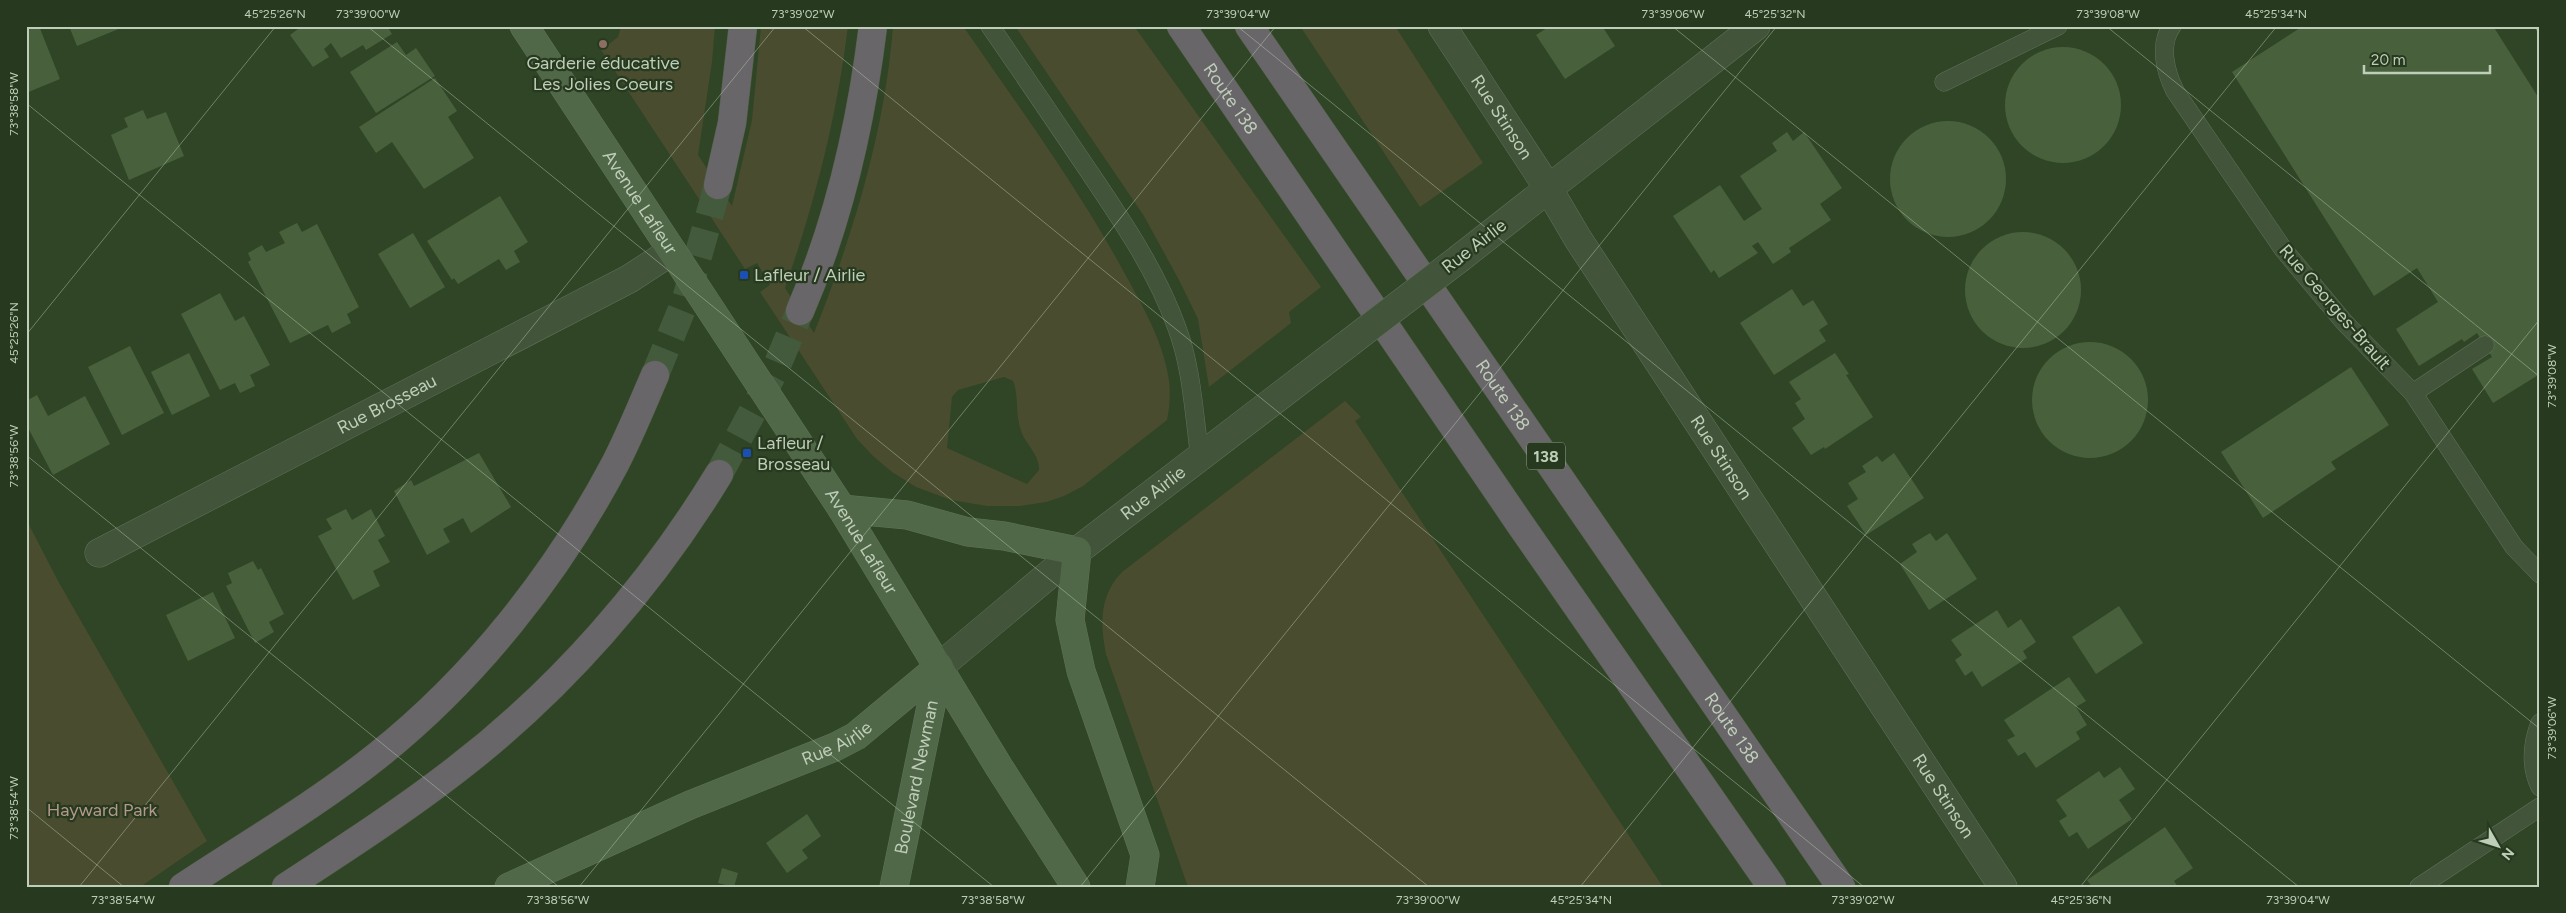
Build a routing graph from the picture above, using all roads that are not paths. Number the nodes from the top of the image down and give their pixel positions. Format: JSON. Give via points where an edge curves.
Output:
{"nodes":[{"id":1,"x":524,"y":26,"type":"edge"},
{"id":2,"x":743,"y":26,"type":"edge"},
{"id":3,"x":873,"y":26,"type":"edge"},
{"id":4,"x":990,"y":26,"type":"edge"},
{"id":5,"x":1181,"y":26,"type":"edge"},
{"id":6,"x":1249,"y":26,"type":"edge"},
{"id":7,"x":1442,"y":26,"type":"edge"},
{"id":8,"x":1756,"y":26,"type":"edge"},
{"id":9,"x":2058,"y":26,"type":"edge"},
{"id":10,"x":2172,"y":26,"type":"edge"},
{"id":11,"x":1944,"y":82,"type":"dead end"},
{"id":12,"x":718,"y":185,"type":"tunnel mouth"},
{"id":13,"x":1548,"y":188,"type":"junction"},
{"id":14,"x":672,"y":251,"type":"junction"},
{"id":15,"x":800,"y":311,"type":"tunnel mouth"},
{"id":16,"x":2485,"y":345,"type":"dead end"},
{"id":17,"x":656,"y":375,"type":"tunnel mouth"},
{"id":18,"x":2413,"y":393,"type":"junction"},
{"id":19,"x":1200,"y":458,"type":"junction"},
{"id":20,"x":719,"y":474,"type":"tunnel mouth"},
{"id":21,"x":842,"y":508,"type":"junction"},
{"id":22,"x":1077,"y":551,"type":"junction"},
{"id":23,"x":99,"y":553,"type":"dead end"},
{"id":24,"x":2540,"y":574,"type":"edge"},
{"id":25,"x":938,"y":667,"type":"junction"},
{"id":26,"x":2540,"y":723,"type":"edge"},
{"id":27,"x":2540,"y":787,"type":"edge"},
{"id":28,"x":2540,"y":807,"type":"edge"},
{"id":29,"x":183,"y":887,"type":"edge"},
{"id":30,"x":286,"y":887,"type":"edge"},
{"id":31,"x":509,"y":887,"type":"edge"},
{"id":32,"x":894,"y":887,"type":"edge"},
{"id":33,"x":1076,"y":887,"type":"edge"},
{"id":34,"x":1140,"y":887,"type":"edge"},
{"id":35,"x":1772,"y":887,"type":"edge"},
{"id":36,"x":1841,"y":887,"type":"edge"},
{"id":37,"x":2003,"y":887,"type":"edge"},
{"id":38,"x":2419,"y":887,"type":"edge"}],
"edges":[{"from":1,"to":14,"type":"main road","name":"Avenue Lafleur"},
{"from":2,"to":12,"type":"highway","via":[[732,123]]},
{"from":3,"to":15,"type":"highway","via":[[863,102],[848,167],[818,270]]},
{"from":4,"to":19,"type":"lane","via":[[1139,248],[1162,292],[1178,329]]},
{"from":5,"to":35,"type":"highway","name":"Route 138"},
{"from":6,"to":36,"type":"highway","name":"Route 138","number":"138"},
{"from":7,"to":13,"type":"street","name":"Rue Stinson"},
{"from":8,"to":13,"type":"street","name":"Rue Airlie"},
{"from":9,"to":11,"type":"lane"},
{"from":10,"to":18,"type":"lane","name":"Rue Georges-Brault","via":[[2166,41],[2166,62],[2176,91],[2283,249],[2344,322]]},
{"from":13,"to":19,"type":"street","name":"Rue Airlie","bridge":true},
{"from":13,"to":37,"type":"street","name":"Rue Stinson","via":[[1578,239]]},
{"from":14,"to":21,"type":"main road","name":"Avenue Lafleur"},
{"from":14,"to":23,"type":"street","name":"Rue Brosseau","via":[[629,279]]},
{"from":16,"to":18,"type":"lane"},
{"from":17,"to":29,"type":"highway","via":[[615,464],[558,558],[525,604],[454,685],[393,742],[338,786]]},
{"from":18,"to":24,"type":"lane","name":"Rue Georges-Brault","via":[[2514,547]]},
{"from":19,"to":22,"type":"street","name":"Rue Airlie"},
{"from":20,"to":30,"type":"highway","via":[[677,540],[637,592],[554,683],[459,768]]},
{"from":21,"to":22,"type":"main road","via":[[907,515],[968,532]]},
{"from":21,"to":25,"type":"main road","name":"Avenue Lafleur"},
{"from":22,"to":25,"type":"street","name":"Rue Airlie"},
{"from":22,"to":34,"type":"main road","via":[[1070,620],[1081,671],[1145,855]]},
{"from":25,"to":31,"type":"main road","name":"Rue Airlie","via":[[856,736],[835,747],[690,805]]},
{"from":25,"to":32,"type":"main road","name":"Boulevard Newman"},
{"from":25,"to":33,"type":"main road","name":"Avenue Lafleur"},
{"from":26,"to":27,"type":"lane","via":[[2533,751],[2534,770]]},
{"from":28,"to":38,"type":"lane"}]}
